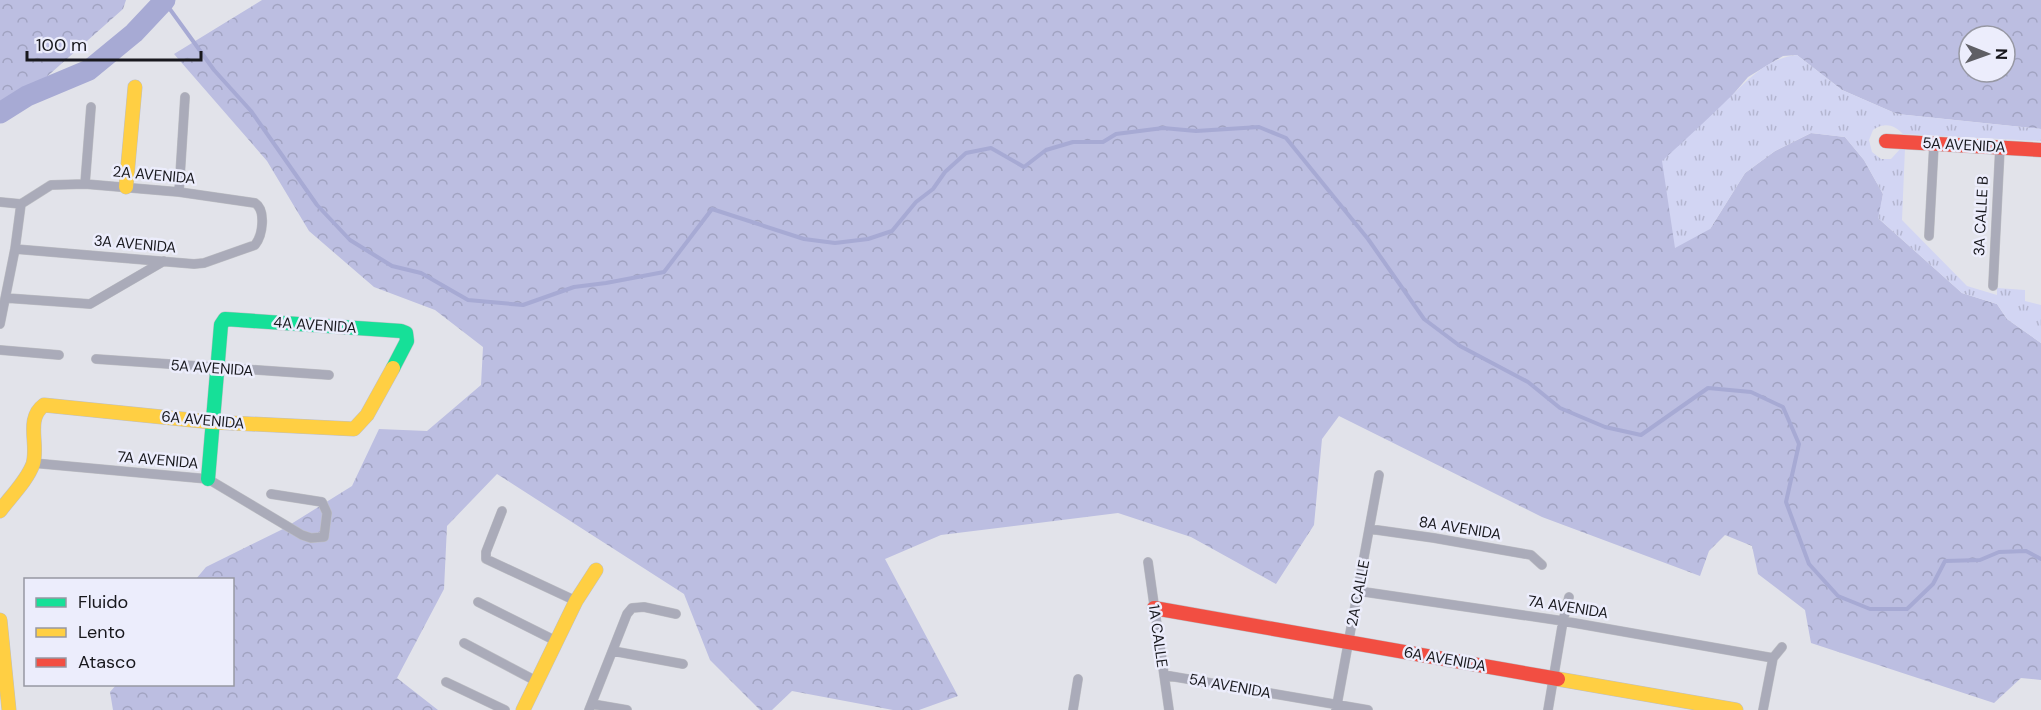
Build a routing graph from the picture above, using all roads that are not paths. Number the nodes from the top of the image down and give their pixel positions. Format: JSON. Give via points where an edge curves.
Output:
{"nodes":[{"id":1,"x":135,"y":87,"type":"dead end"},
{"id":2,"x":185,"y":97,"type":"dead end"},
{"id":3,"x":91,"y":108,"type":"dead end"},
{"id":4,"x":1886,"y":141,"type":"dead end"},
{"id":5,"x":1934,"y":144,"type":"junction"},
{"id":6,"x":2000,"y":147,"type":"junction"},
{"id":7,"x":2041,"y":150,"type":"edge"},
{"id":8,"x":85,"y":184,"type":"junction"},
{"id":9,"x":126,"y":187,"type":"junction"},
{"id":10,"x":179,"y":192,"type":"junction"},
{"id":11,"x":0,"y":202,"type":"edge"},
{"id":12,"x":21,"y":204,"type":"junction"},
{"id":13,"x":1929,"y":236,"type":"dead end"},
{"id":14,"x":250,"y":248,"type":"joint"},
{"id":15,"x":15,"y":249,"type":"junction"},
{"id":16,"x":164,"y":261,"type":"junction"},
{"id":17,"x":1993,"y":286,"type":"dead end"},
{"id":18,"x":6,"y":298,"type":"junction"},
{"id":19,"x":0,"y":324,"type":"edge"},
{"id":20,"x":0,"y":350,"type":"edge"},
{"id":21,"x":59,"y":355,"type":"dead end"},
{"id":22,"x":96,"y":359,"type":"dead end"},
{"id":23,"x":216,"y":368,"type":"junction"},
{"id":24,"x":329,"y":375,"type":"dead end"},
{"id":25,"x":211,"y":422,"type":"junction"},
{"id":26,"x":361,"y":424,"type":"joint"},
{"id":27,"x":33,"y":463,"type":"junction"},
{"id":28,"x":1379,"y":475,"type":"dead end"},
{"id":29,"x":208,"y":479,"type":"junction"},
{"id":30,"x":271,"y":494,"type":"dead end"},
{"id":31,"x":0,"y":511,"type":"edge"},
{"id":32,"x":502,"y":511,"type":"dead end"},
{"id":33,"x":1370,"y":529,"type":"junction"},
{"id":34,"x":1148,"y":562,"type":"dead end"},
{"id":35,"x":1542,"y":565,"type":"dead end"},
{"id":36,"x":596,"y":570,"type":"dead end"},
{"id":37,"x":1358,"y":591,"type":"junction"},
{"id":38,"x":1569,"y":597,"type":"dead end"},
{"id":39,"x":478,"y":602,"type":"dead end"},
{"id":40,"x":576,"y":602,"type":"junction"},
{"id":41,"x":1154,"y":608,"type":"junction"},
{"id":42,"x":676,"y":614,"type":"dead end"},
{"id":43,"x":0,"y":620,"type":"edge"},
{"id":44,"x":1563,"y":621,"type":"junction"},
{"id":45,"x":556,"y":640,"type":"junction"},
{"id":46,"x":1348,"y":642,"type":"junction"},
{"id":47,"x":464,"y":643,"type":"dead end"},
{"id":48,"x":1782,"y":647,"type":"dead end"},
{"id":49,"x":613,"y":651,"type":"junction"},
{"id":50,"x":1,"y":654,"type":"edge"},
{"id":51,"x":1773,"y":658,"type":"junction"},
{"id":52,"x":682,"y":664,"type":"dead end"},
{"id":53,"x":1164,"y":675,"type":"junction"},
{"id":54,"x":1553,"y":678,"type":"junction"},
{"id":55,"x":1078,"y":679,"type":"dead end"},
{"id":56,"x":536,"y":681,"type":"junction"},
{"id":57,"x":446,"y":682,"type":"dead end"},
{"id":58,"x":3,"y":687,"type":"edge"},
{"id":59,"x":591,"y":707,"type":"edge"},
{"id":60,"x":1336,"y":707,"type":"edge"},
{"id":61,"x":9,"y":710,"type":"edge"},
{"id":62,"x":505,"y":710,"type":"edge"},
{"id":63,"x":523,"y":710,"type":"edge"},
{"id":64,"x":627,"y":710,"type":"edge"},
{"id":65,"x":1073,"y":710,"type":"edge"},
{"id":66,"x":1169,"y":710,"type":"edge"},
{"id":67,"x":1368,"y":710,"type":"edge"},
{"id":68,"x":1548,"y":710,"type":"edge"},
{"id":69,"x":1736,"y":710,"type":"edge"},
{"id":70,"x":1763,"y":710,"type":"edge"}],
"edges":[{"from":1,"to":9,"type":"street"},
{"from":2,"to":10,"type":"street"},
{"from":3,"to":8,"type":"street"},
{"from":4,"to":5,"type":"street","name":"5A AVENIDA"},
{"from":5,"to":6,"type":"street","name":"5A AVENIDA"},
{"from":5,"to":13,"type":"street"},
{"from":6,"to":7,"type":"street","name":"5A AVENIDA"},
{"from":6,"to":17,"type":"street","name":"3A CALLE B"},
{"from":8,"to":9,"type":"street","name":"2A AVENIDA"},
{"from":8,"to":12,"type":"street","name":"2A AVENIDA","via":[[51,185]]},
{"from":9,"to":10,"type":"street","name":"2A AVENIDA"},
{"from":10,"to":14,"type":"street","name":"2A AVENIDA","via":[[258,204],[262,212],[258,241]]},
{"from":11,"to":12,"type":"street"},
{"from":12,"to":15,"type":"street"},
{"from":14,"to":16,"type":"street","name":"3A AVENIDA","via":[[204,263]]},
{"from":15,"to":16,"type":"street","name":"3A AVENIDA"},
{"from":15,"to":18,"type":"street"},
{"from":16,"to":18,"type":"street","via":[[90,304]]},
{"from":18,"to":19,"type":"street"},
{"from":20,"to":21,"type":"street"},
{"from":22,"to":23,"type":"street","name":"5A AVENIDA"},
{"from":23,"to":24,"type":"street","name":"5A AVENIDA"},
{"from":23,"to":25,"type":"street"},
{"from":23,"to":26,"type":"street","name":"4A AVENIDA","via":[[221,325],[229,318],[406,333],[407,341]]},
{"from":25,"to":26,"type":"street","name":"6A AVENIDA","via":[[350,430]]},
{"from":25,"to":27,"type":"street","name":"6A AVENIDA","via":[[44,405],[35,414]]},
{"from":25,"to":29,"type":"street"},
{"from":27,"to":29,"type":"street","name":"7A AVENIDA"},
{"from":27,"to":31,"type":"street"},
{"from":28,"to":33,"type":"street","name":"2A CALLE"},
{"from":29,"to":30,"type":"street","name":"7A AVENIDA","via":[[302,535],[324,537],[326,508],[322,502]]},
{"from":32,"to":40,"type":"street","via":[[486,559]]},
{"from":33,"to":35,"type":"street","name":"8A AVENIDA","via":[[1531,555]]},
{"from":33,"to":37,"type":"street","name":"2A CALLE"},
{"from":34,"to":41,"type":"street","name":"1A CALLE"},
{"from":36,"to":40,"type":"street"},
{"from":37,"to":44,"type":"street","name":"7A AVENIDA"},
{"from":37,"to":46,"type":"street","name":"2A CALLE"},
{"from":38,"to":44,"type":"street"},
{"from":39,"to":45,"type":"street"},
{"from":40,"to":45,"type":"street"},
{"from":41,"to":46,"type":"street","name":"6A AVENIDA"},
{"from":41,"to":53,"type":"street","name":"1A CALLE"},
{"from":42,"to":49,"type":"street","via":[[632,608]]},
{"from":43,"to":50,"type":"street"},
{"from":44,"to":51,"type":"street","name":"7A AVENIDA"},
{"from":44,"to":54,"type":"street"},
{"from":45,"to":56,"type":"street"},
{"from":46,"to":54,"type":"street","name":"6A AVENIDA"},
{"from":46,"to":60,"type":"street","name":"2A CALLE"},
{"from":47,"to":56,"type":"street"},
{"from":48,"to":51,"type":"street"},
{"from":49,"to":52,"type":"street"},
{"from":49,"to":59,"type":"street"},
{"from":50,"to":58,"type":"street"},
{"from":51,"to":70,"type":"street"},
{"from":53,"to":60,"type":"street","name":"5A AVENIDA"},
{"from":53,"to":66,"type":"street","name":"1A CALLE"},
{"from":54,"to":68,"type":"street"},
{"from":54,"to":69,"type":"street","name":"6A AVENIDA"},
{"from":55,"to":65,"type":"street"},
{"from":56,"to":63,"type":"street"},
{"from":57,"to":62,"type":"street"},
{"from":58,"to":61,"type":"street"},
{"from":59,"to":64,"type":"street"},
{"from":60,"to":67,"type":"street","name":"5A AVENIDA"}]}
